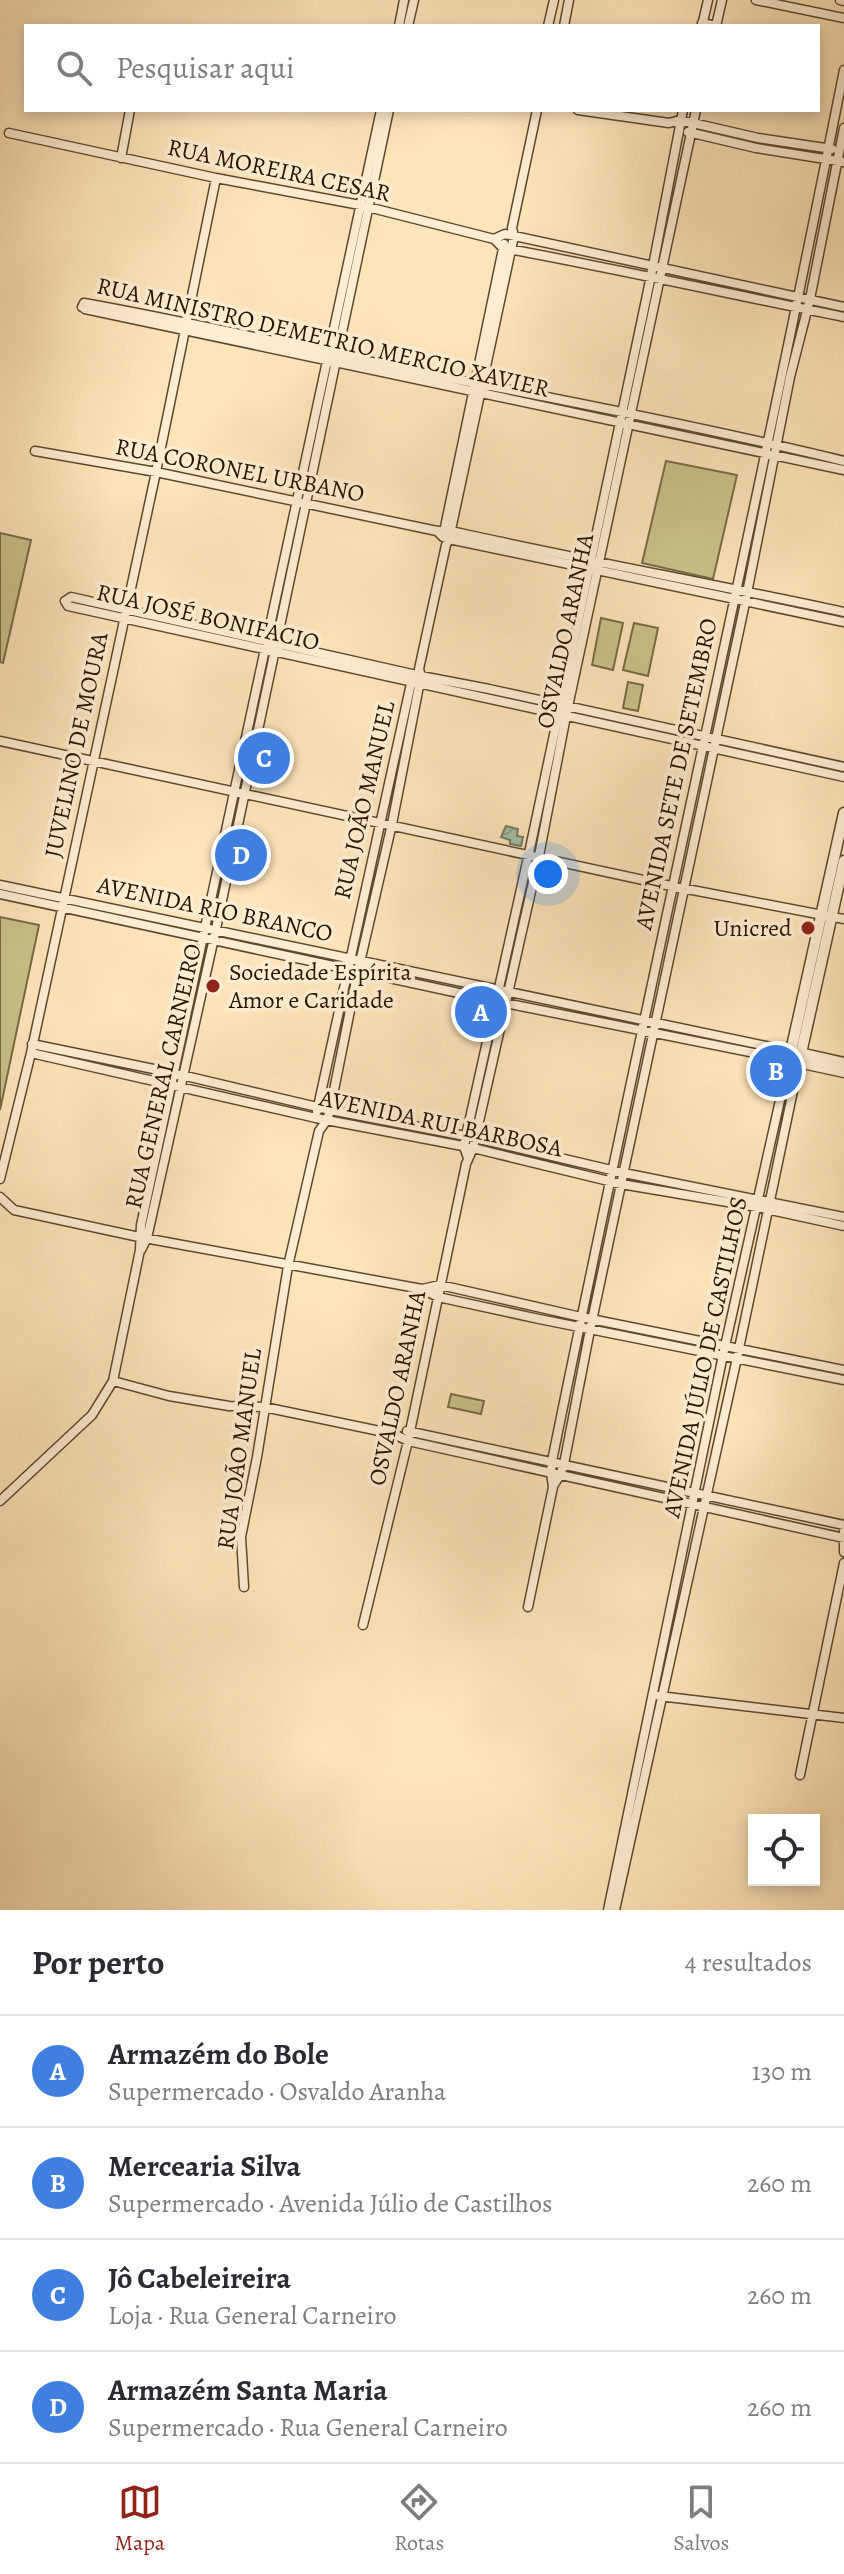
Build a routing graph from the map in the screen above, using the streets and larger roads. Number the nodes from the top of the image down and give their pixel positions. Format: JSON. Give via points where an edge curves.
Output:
{"nodes":[{"id":1,"x":404,"y":0,"type":"edge"},
{"id":2,"x":414,"y":0,"type":"edge"},
{"id":3,"x":554,"y":0,"type":"edge"},
{"id":4,"x":569,"y":0,"type":"edge"},
{"id":5,"x":708,"y":0,"type":"edge"},
{"id":6,"x":722,"y":0,"type":"edge"},
{"id":7,"x":756,"y":0,"type":"edge"},
{"id":8,"x":844,"y":18,"type":"edge"},
{"id":9,"x":399,"y":24,"type":"edge"},
{"id":10,"x":408,"y":24,"type":"edge"},
{"id":11,"x":548,"y":24,"type":"edge"},
{"id":12,"x":564,"y":24,"type":"edge"},
{"id":13,"x":702,"y":24,"type":"edge"},
{"id":14,"x":716,"y":24,"type":"edge"},
{"id":15,"x":844,"y":70,"type":"edge"},
{"id":16,"x":130,"y":112,"type":"edge"},
{"id":17,"x":385,"y":112,"type":"edge"},
{"id":18,"x":537,"y":112,"type":"edge"},
{"id":19,"x":592,"y":112,"type":"edge"},
{"id":20,"x":682,"y":112,"type":"edge"},
{"id":21,"x":696,"y":112,"type":"edge"},
{"id":22,"x":840,"y":116,"type":"edge"},
{"id":23,"x":679,"y":125,"type":"junction"},
{"id":24,"x":692,"y":128,"type":"junction"},
{"id":25,"x":844,"y":128,"type":"edge"},
{"id":26,"x":9,"y":133,"type":"dead end"},
{"id":27,"x":758,"y":138,"type":"junction"},
{"id":28,"x":756,"y":148,"type":"junction"},
{"id":29,"x":828,"y":149,"type":"junction"},
{"id":30,"x":841,"y":156,"type":"edge"},
{"id":31,"x":121,"y":158,"type":"junction"},
{"id":32,"x":827,"y":159,"type":"junction"},
{"id":33,"x":216,"y":178,"type":"junction"},
{"id":34,"x":666,"y":196,"type":"junction"},
{"id":35,"x":678,"y":199,"type":"junction"},
{"id":36,"x":364,"y":206,"type":"junction"},
{"id":37,"x":812,"y":228,"type":"junction"},
{"id":38,"x":824,"y":230,"type":"junction"},
{"id":39,"x":510,"y":232,"type":"junction"},
{"id":40,"x":494,"y":239,"type":"junction"},
{"id":41,"x":507,"y":248,"type":"junction"},
{"id":42,"x":588,"y":252,"type":"junction"},
{"id":43,"x":585,"y":264,"type":"junction"},
{"id":44,"x":653,"y":265,"type":"junction"},
{"id":45,"x":664,"y":267,"type":"junction"},
{"id":46,"x":651,"y":276,"type":"junction"},
{"id":47,"x":661,"y":278,"type":"junction"},
{"id":48,"x":763,"y":291,"type":"junction"},
{"id":49,"x":797,"y":296,"type":"junction"},
{"id":50,"x":810,"y":299,"type":"junction"},
{"id":51,"x":761,"y":301,"type":"junction"},
{"id":52,"x":794,"y":307,"type":"junction"},
{"id":53,"x":844,"y":307,"type":"edge"},
{"id":54,"x":807,"y":310,"type":"junction"},
{"id":55,"x":844,"y":317,"type":"edge"},
{"id":56,"x":184,"y":325,"type":"junction"},
{"id":57,"x":332,"y":356,"type":"junction"},
{"id":58,"x":785,"y":376,"type":"junction"},
{"id":59,"x":478,"y":388,"type":"junction"},
{"id":60,"x":625,"y":420,"type":"junction"},
{"id":61,"x":766,"y":442,"type":"junction"},
{"id":62,"x":777,"y":445,"type":"junction"},
{"id":63,"x":35,"y":451,"type":"dead end"},
{"id":64,"x":763,"y":454,"type":"junction"},
{"id":65,"x":774,"y":456,"type":"junction"},
{"id":66,"x":844,"y":461,"type":"edge"},
{"id":67,"x":844,"y":470,"type":"edge"},
{"id":68,"x":156,"y":472,"type":"junction"},
{"id":69,"x":301,"y":502,"type":"junction"},
{"id":70,"x":445,"y":536,"type":"junction"},
{"id":71,"x":588,"y":565,"type":"junction"},
{"id":72,"x":599,"y":568,"type":"junction"},
{"id":73,"x":736,"y":589,"type":"junction"},
{"id":74,"x":747,"y":592,"type":"junction"},
{"id":75,"x":733,"y":600,"type":"junction"},
{"id":76,"x":745,"y":603,"type":"junction"},
{"id":77,"x":844,"y":612,"type":"edge"},
{"id":78,"x":125,"y":614,"type":"junction"},
{"id":79,"x":844,"y":622,"type":"edge"},
{"id":80,"x":270,"y":647,"type":"junction"},
{"id":81,"x":417,"y":677,"type":"junction"},
{"id":82,"x":262,"y":687,"type":"junction"},
{"id":83,"x":563,"y":710,"type":"junction"},
{"id":84,"x":250,"y":719,"type":"junction"},
{"id":85,"x":260,"y":722,"type":"junction"},
{"id":86,"x":0,"y":741,"type":"edge"},
{"id":87,"x":710,"y":742,"type":"junction"},
{"id":88,"x":395,"y":752,"type":"junction"},
{"id":89,"x":750,"y":752,"type":"junction"},
{"id":90,"x":406,"y":754,"type":"junction"},
{"id":91,"x":241,"y":758,"type":"junction"},
{"id":92,"x":93,"y":761,"type":"junction"},
{"id":93,"x":252,"y":762,"type":"junction"},
{"id":94,"x":844,"y":767,"type":"edge"},
{"id":95,"x":844,"y":777,"type":"edge"},
{"id":96,"x":234,"y":790,"type":"junction"},
{"id":97,"x":245,"y":792,"type":"junction"},
{"id":98,"x":844,"y":813,"type":"edge"},
{"id":99,"x":379,"y":821,"type":"junction"},
{"id":100,"x":392,"y":824,"type":"junction"},
{"id":101,"x":842,"y":829,"type":"edge"},
{"id":102,"x":225,"y":831,"type":"junction"},
{"id":103,"x":236,"y":834,"type":"junction"},
{"id":104,"x":529,"y":853,"type":"junction"},
{"id":105,"x":539,"y":856,"type":"junction"},
{"id":106,"x":841,"y":860,"type":"edge"},
{"id":107,"x":217,"y":869,"type":"junction"},
{"id":108,"x":228,"y":872,"type":"junction"},
{"id":109,"x":0,"y":885,"type":"edge"},
{"id":110,"x":671,"y":886,"type":"junction"},
{"id":111,"x":684,"y":888,"type":"junction"},
{"id":112,"x":0,"y":894,"type":"edge"},
{"id":113,"x":63,"y":896,"type":"junction"},
{"id":114,"x":210,"y":901,"type":"junction"},
{"id":115,"x":222,"y":904,"type":"junction"},
{"id":116,"x":61,"y":907,"type":"junction"},
{"id":117,"x":360,"y":911,"type":"junction"},
{"id":118,"x":142,"y":913,"type":"junction"},
{"id":119,"x":371,"y":914,"type":"junction"},
{"id":120,"x":827,"y":916,"type":"junction"},
{"id":121,"x":844,"y":919,"type":"edge"},
{"id":122,"x":140,"y":924,"type":"junction"},
{"id":123,"x":204,"y":927,"type":"junction"},
{"id":124,"x":216,"y":929,"type":"junction"},
{"id":125,"x":202,"y":938,"type":"junction"},
{"id":126,"x":213,"y":941,"type":"junction"},
{"id":127,"x":283,"y":945,"type":"junction"},
{"id":128,"x":281,"y":955,"type":"junction"},
{"id":129,"x":348,"y":964,"type":"junction"},
{"id":130,"x":359,"y":966,"type":"junction"},
{"id":131,"x":428,"y":981,"type":"junction"},
{"id":132,"x":497,"y":990,"type":"junction"},
{"id":133,"x":508,"y":992,"type":"junction"},
{"id":134,"x":495,"y":1001,"type":"junction"},
{"id":135,"x":505,"y":1003,"type":"junction"},
{"id":136,"x":188,"y":1004,"type":"junction"},
{"id":137,"x":198,"y":1007,"type":"junction"},
{"id":138,"x":597,"y":1016,"type":"junction"},
{"id":139,"x":336,"y":1022,"type":"junction"},
{"id":140,"x":347,"y":1025,"type":"junction"},
{"id":141,"x":644,"y":1026,"type":"junction"},
{"id":142,"x":654,"y":1028,"type":"junction"},
{"id":143,"x":32,"y":1048,"type":"junction"},
{"id":144,"x":795,"y":1056,"type":"junction"},
{"id":145,"x":101,"y":1063,"type":"junction"},
{"id":146,"x":844,"y":1063,"type":"edge"},
{"id":147,"x":844,"y":1072,"type":"edge"},
{"id":148,"x":178,"y":1074,"type":"junction"},
{"id":149,"x":175,"y":1084,"type":"junction"},
{"id":150,"x":249,"y":1091,"type":"junction"},
{"id":151,"x":781,"y":1097,"type":"junction"},
{"id":152,"x":791,"y":1099,"type":"junction"},
{"id":153,"x":247,"y":1101,"type":"junction"},
{"id":154,"x":318,"y":1107,"type":"junction"},
{"id":155,"x":330,"y":1110,"type":"junction"},
{"id":156,"x":316,"y":1118,"type":"junction"},
{"id":157,"x":327,"y":1120,"type":"junction"},
{"id":158,"x":402,"y":1124,"type":"junction"},
{"id":159,"x":319,"y":1131,"type":"junction"},
{"id":160,"x":400,"y":1134,"type":"junction"},
{"id":161,"x":471,"y":1137,"type":"junction"},
{"id":162,"x":468,"y":1148,"type":"junction"},
{"id":163,"x":579,"y":1162,"type":"junction"},
{"id":164,"x":766,"y":1164,"type":"junction"},
{"id":165,"x":777,"y":1166,"type":"junction"},
{"id":166,"x":614,"y":1170,"type":"junction"},
{"id":167,"x":577,"y":1173,"type":"junction"},
{"id":168,"x":624,"y":1173,"type":"junction"},
{"id":169,"x":0,"y":1179,"type":"edge"},
{"id":170,"x":611,"y":1181,"type":"junction"},
{"id":171,"x":621,"y":1184,"type":"junction"},
{"id":172,"x":0,"y":1197,"type":"edge"},
{"id":173,"x":724,"y":1197,"type":"junction"},
{"id":174,"x":758,"y":1203,"type":"junction"},
{"id":175,"x":768,"y":1205,"type":"junction"},
{"id":176,"x":841,"y":1221,"type":"edge"},
{"id":177,"x":143,"y":1238,"type":"junction"},
{"id":178,"x":288,"y":1266,"type":"junction"},
{"id":179,"x":440,"y":1285,"type":"junction"},
{"id":180,"x":422,"y":1289,"type":"junction"},
{"id":181,"x":438,"y":1297,"type":"junction"},
{"id":182,"x":541,"y":1308,"type":"junction"},
{"id":183,"x":581,"y":1317,"type":"junction"},
{"id":184,"x":539,"y":1319,"type":"junction"},
{"id":185,"x":592,"y":1319,"type":"junction"},
{"id":186,"x":579,"y":1328,"type":"junction"},
{"id":187,"x":590,"y":1330,"type":"junction"},
{"id":188,"x":660,"y":1332,"type":"junction"},
{"id":189,"x":658,"y":1344,"type":"junction"},
{"id":190,"x":726,"y":1345,"type":"junction"},
{"id":191,"x":739,"y":1347,"type":"junction"},
{"id":192,"x":723,"y":1355,"type":"junction"},
{"id":193,"x":776,"y":1355,"type":"junction"},
{"id":194,"x":737,"y":1358,"type":"junction"},
{"id":195,"x":572,"y":1362,"type":"junction"},
{"id":196,"x":583,"y":1364,"type":"junction"},
{"id":197,"x":774,"y":1366,"type":"junction"},
{"id":198,"x":844,"y":1370,"type":"edge"},
{"id":199,"x":844,"y":1380,"type":"edge"},
{"id":200,"x":113,"y":1381,"type":"junction"},
{"id":201,"x":264,"y":1407,"type":"junction"},
{"id":202,"x":410,"y":1431,"type":"junction"},
{"id":203,"x":394,"y":1434,"type":"junction"},
{"id":204,"x":408,"y":1441,"type":"junction"},
{"id":205,"x":515,"y":1454,"type":"junction"},
{"id":206,"x":552,"y":1461,"type":"junction"},
{"id":207,"x":564,"y":1464,"type":"junction"},
{"id":208,"x":512,"y":1465,"type":"junction"},
{"id":209,"x":556,"y":1474,"type":"junction"},
{"id":210,"x":631,"y":1478,"type":"junction"},
{"id":211,"x":627,"y":1489,"type":"junction"},
{"id":212,"x":696,"y":1493,"type":"junction"},
{"id":213,"x":706,"y":1495,"type":"junction"},
{"id":214,"x":0,"y":1501,"type":"edge"},
{"id":215,"x":699,"y":1504,"type":"junction"},
{"id":216,"x":778,"y":1510,"type":"junction"},
{"id":217,"x":775,"y":1522,"type":"junction"},
{"id":218,"x":844,"y":1525,"type":"edge"},
{"id":219,"x":844,"y":1531,"type":"edge"},
{"id":220,"x":844,"y":1538,"type":"edge"},
{"id":221,"x":844,"y":1552,"type":"edge"},
{"id":222,"x":844,"y":1563,"type":"edge"},
{"id":223,"x":244,"y":1587,"type":"dead end"},
{"id":224,"x":528,"y":1607,"type":"dead end"},
{"id":225,"x":363,"y":1625,"type":"dead end"},
{"id":226,"x":659,"y":1696,"type":"junction"},
{"id":227,"x":814,"y":1713,"type":"junction"},
{"id":228,"x":844,"y":1718,"type":"edge"},
{"id":229,"x":800,"y":1775,"type":"dead end"},
{"id":230,"x":637,"y":1796,"type":"junction"},
{"id":231,"x":608,"y":1910,"type":"edge"},
{"id":232,"x":615,"y":1910,"type":"edge"}],
"edges":[{"from":1,"to":9,"type":"street"},
{"from":2,"to":10,"type":"street"},
{"from":3,"to":11,"type":"street"},
{"from":4,"to":12,"type":"street"},
{"from":5,"to":13,"type":"street"},
{"from":6,"to":14,"type":"street"},
{"from":7,"to":8,"type":"street"},
{"from":15,"to":22,"type":"street","name":"AVENIDA SETE DE SETEMBRO"},
{"from":16,"to":31,"type":"street"},
{"from":17,"to":36,"type":"street","name":"RUA GENERAL CARNEIRO"},
{"from":18,"to":39,"type":"street","name":"RUA JOÃO MANUEL"},
{"from":19,"to":23,"type":"street"},
{"from":20,"to":23,"type":"street","name":"OSVALDO ARANHA"},
{"from":21,"to":24,"type":"street","name":"OSVALDO ARANHA"},
{"from":22,"to":29,"type":"street","name":"AVENIDA SETE DE SETEMBRO"},
{"from":23,"to":24,"type":"street"},
{"from":23,"to":34,"type":"street","name":"OSVALDO ARANHA"},
{"from":24,"to":27,"type":"street"},
{"from":24,"to":28,"type":"street"},
{"from":24,"to":35,"type":"street","name":"OSVALDO ARANHA"},
{"from":25,"to":30,"type":"street","name":"AVENIDA SETE DE SETEMBRO"},
{"from":26,"to":31,"type":"street","name":"RUA MOREIRA CESAR"},
{"from":27,"to":28,"type":"street"},
{"from":27,"to":29,"type":"street"},
{"from":28,"to":32,"type":"street"},
{"from":29,"to":30,"type":"street"},
{"from":29,"to":32,"type":"street","name":"AVENIDA SETE DE SETEMBRO"},
{"from":30,"to":32,"type":"street"},
{"from":30,"to":38,"type":"street","name":"AVENIDA SETE DE SETEMBRO"},
{"from":31,"to":33,"type":"street","name":"RUA MOREIRA CESAR"},
{"from":32,"to":37,"type":"street","name":"AVENIDA SETE DE SETEMBRO"},
{"from":33,"to":36,"type":"street","name":"RUA MOREIRA CESAR"},
{"from":33,"to":56,"type":"street","name":"JUVELINO DE MOURA"},
{"from":34,"to":35,"type":"street"},
{"from":34,"to":44,"type":"street","name":"OSVALDO ARANHA"},
{"from":35,"to":45,"type":"street","name":"OSVALDO ARANHA"},
{"from":36,"to":40,"type":"street","name":"RUA MOREIRA CESAR"},
{"from":36,"to":57,"type":"street","name":"RUA GENERAL CARNEIRO"},
{"from":37,"to":38,"type":"street"},
{"from":37,"to":49,"type":"street","name":"AVENIDA SETE DE SETEMBRO"},
{"from":38,"to":50,"type":"street","name":"AVENIDA SETE DE SETEMBRO"},
{"from":39,"to":40,"type":"street"},
{"from":39,"to":41,"type":"street","name":"RUA JOÃO MANUEL"},
{"from":39,"to":42,"type":"street"},
{"from":40,"to":41,"type":"street"},
{"from":41,"to":43,"type":"street"},
{"from":41,"to":59,"type":"street","name":"RUA JOÃO MANUEL"},
{"from":42,"to":43,"type":"street"},
{"from":42,"to":44,"type":"street"},
{"from":43,"to":46,"type":"street"},
{"from":44,"to":45,"type":"street"},
{"from":44,"to":46,"type":"street","name":"OSVALDO ARANHA"},
{"from":45,"to":47,"type":"street","name":"OSVALDO ARANHA"},
{"from":45,"to":48,"type":"street"},
{"from":46,"to":47,"type":"street"},
{"from":46,"to":60,"type":"street","name":"OSVALDO ARANHA"},
{"from":47,"to":51,"type":"street"},
{"from":47,"to":60,"type":"street","name":"OSVALDO ARANHA"},
{"from":48,"to":49,"type":"street"},
{"from":48,"to":51,"type":"street"},
{"from":49,"to":50,"type":"street"},
{"from":49,"to":52,"type":"street","name":"AVENIDA SETE DE SETEMBRO"},
{"from":50,"to":53,"type":"street"},
{"from":50,"to":54,"type":"street","name":"AVENIDA SETE DE SETEMBRO"},
{"from":51,"to":52,"type":"street"},
{"from":52,"to":54,"type":"street"},
{"from":52,"to":58,"type":"street","name":"AVENIDA SETE DE SETEMBRO"},
{"from":54,"to":55,"type":"street"},
{"from":54,"to":58,"type":"street","name":"AVENIDA SETE DE SETEMBRO"},
{"from":56,"to":56,"type":"street","name":"RUA MINISTRO DEMETRIO MERCIO XAVIER","via":[[82,304],[82,309]]},
{"from":56,"to":57,"type":"street","name":"RUA MINISTRO DEMETRIO MERCIO XAVIER"},
{"from":56,"to":68,"type":"street","name":"JUVELINO DE MOURA"},
{"from":57,"to":59,"type":"street","name":"RUA MINISTRO DEMETRIO MERCIO XAVIER"},
{"from":57,"to":69,"type":"street","name":"RUA GENERAL CARNEIRO"},
{"from":58,"to":61,"type":"street","name":"AVENIDA SETE DE SETEMBRO"},
{"from":58,"to":62,"type":"street","name":"AVENIDA SETE DE SETEMBRO"},
{"from":59,"to":60,"type":"street","name":"RUA MINISTRO DEMETRIO MERCIO XAVIER"},
{"from":59,"to":70,"type":"street","name":"RUA JOÃO MANUEL"},
{"from":60,"to":61,"type":"street","name":"RUA MINISTRO DEMETRIO MERCIO XAVIER"},
{"from":60,"to":64,"type":"street","name":"RUA MINISTRO DEMETRIO MERCIO XAVIER"},
{"from":60,"to":71,"type":"street","name":"OSVALDO ARANHA"},
{"from":60,"to":72,"type":"street","name":"OSVALDO ARANHA"},
{"from":61,"to":62,"type":"street","name":"RUA MINISTRO DEMETRIO MERCIO XAVIER"},
{"from":61,"to":64,"type":"street","name":"AVENIDA SETE DE SETEMBRO"},
{"from":62,"to":65,"type":"street","name":"AVENIDA SETE DE SETEMBRO"},
{"from":62,"to":66,"type":"street","name":"RUA MINISTRO DEMETRIO MERCIO XAVIER"},
{"from":63,"to":68,"type":"street","name":"RUA CORONEL URBANO"},
{"from":64,"to":65,"type":"street","name":"RUA MINISTRO DEMETRIO MERCIO XAVIER"},
{"from":64,"to":73,"type":"street","name":"AVENIDA SETE DE SETEMBRO"},
{"from":65,"to":67,"type":"street","name":"RUA MINISTRO DEMETRIO MERCIO XAVIER"},
{"from":65,"to":74,"type":"street","name":"AVENIDA SETE DE SETEMBRO"},
{"from":68,"to":69,"type":"street","name":"RUA CORONEL URBANO"},
{"from":68,"to":78,"type":"street","name":"JUVELINO DE MOURA"},
{"from":69,"to":70,"type":"street","name":"RUA CORONEL URBANO"},
{"from":69,"to":80,"type":"street","name":"RUA GENERAL CARNEIRO"},
{"from":70,"to":71,"type":"street","name":"RUA CORONEL URBANO"},
{"from":70,"to":81,"type":"street","name":"RUA JOÃO MANUEL"},
{"from":71,"to":72,"type":"street","name":"RUA CORONEL URBANO"},
{"from":71,"to":83,"type":"street","name":"OSVALDO ARANHA"},
{"from":72,"to":73,"type":"street","name":"RUA CORONEL URBANO"},
{"from":72,"to":75,"type":"street","name":"RUA CORONEL URBANO"},
{"from":72,"to":83,"type":"street","name":"OSVALDO ARANHA"},
{"from":73,"to":74,"type":"street","name":"RUA CORONEL URBANO"},
{"from":73,"to":75,"type":"street","name":"AVENIDA SETE DE SETEMBRO"},
{"from":74,"to":76,"type":"street","name":"AVENIDA SETE DE SETEMBRO"},
{"from":74,"to":77,"type":"street","name":"RUA CORONEL URBANO"},
{"from":75,"to":76,"type":"street","name":"RUA CORONEL URBANO"},
{"from":75,"to":87,"type":"street","name":"AVENIDA SETE DE SETEMBRO"},
{"from":76,"to":79,"type":"street","name":"RUA CORONEL URBANO"},
{"from":76,"to":87,"type":"street","name":"AVENIDA SETE DE SETEMBRO"},
{"from":78,"to":78,"type":"street","name":"RUA JOSÉ BONIFACIO","via":[[71,597],[65,601],[68,606]]},
{"from":78,"to":80,"type":"street","name":"RUA JOSÉ BONIFACIO"},
{"from":78,"to":92,"type":"street","name":"JUVELINO DE MOURA"},
{"from":80,"to":81,"type":"street","name":"RUA JOSÉ BONIFACIO"},
{"from":80,"to":82,"type":"street","name":"RUA GENERAL CARNEIRO"},
{"from":81,"to":83,"type":"street","name":"RUA JOSÉ BONIFACIO"},
{"from":81,"to":88,"type":"street","name":"RUA JOÃO MANUEL"},
{"from":81,"to":90,"type":"street","name":"RUA JOÃO MANUEL"},
{"from":82,"to":84,"type":"street","name":"RUA GENERAL CARNEIRO"},
{"from":82,"to":85,"type":"street","name":"RUA GENERAL CARNEIRO"},
{"from":83,"to":87,"type":"street","name":"RUA JOSÉ BONIFACIO"},
{"from":83,"to":104,"type":"street","name":"OSVALDO ARANHA"},
{"from":83,"to":105,"type":"street","name":"OSVALDO ARANHA"},
{"from":84,"to":85,"type":"street"},
{"from":84,"to":91,"type":"street","name":"RUA GENERAL CARNEIRO"},
{"from":85,"to":93,"type":"street","name":"RUA GENERAL CARNEIRO"},
{"from":86,"to":92,"type":"street"},
{"from":87,"to":89,"type":"street","name":"RUA JOSÉ BONIFACIO"},
{"from":87,"to":110,"type":"street","name":"AVENIDA SETE DE SETEMBRO"},
{"from":87,"to":111,"type":"street","name":"AVENIDA SETE DE SETEMBRO"},
{"from":88,"to":90,"type":"street"},
{"from":88,"to":99,"type":"street","name":"RUA JOÃO MANUEL"},
{"from":89,"to":94,"type":"street","name":"RUA JOSÉ BONIFACIO"},
{"from":89,"to":95,"type":"street","name":"RUA JOSÉ BONIFACIO"},
{"from":90,"to":100,"type":"street","name":"RUA JOÃO MANUEL"},
{"from":91,"to":93,"type":"street"},
{"from":91,"to":96,"type":"street","name":"RUA GENERAL CARNEIRO"},
{"from":92,"to":96,"type":"street"},
{"from":92,"to":113,"type":"street","name":"JUVELINO DE MOURA"},
{"from":93,"to":97,"type":"street","name":"RUA GENERAL CARNEIRO"},
{"from":96,"to":97,"type":"street"},
{"from":96,"to":102,"type":"street","name":"RUA GENERAL CARNEIRO"},
{"from":97,"to":99,"type":"street"},
{"from":97,"to":103,"type":"street","name":"RUA GENERAL CARNEIRO"},
{"from":98,"to":101,"type":"street","name":"AVENIDA JÚLIO DE CASTILHOS"},
{"from":99,"to":100,"type":"street"},
{"from":99,"to":117,"type":"street","name":"RUA JOÃO MANUEL"},
{"from":100,"to":104,"type":"street"},
{"from":100,"to":119,"type":"street","name":"RUA JOÃO MANUEL"},
{"from":101,"to":106,"type":"street","name":"AVENIDA JÚLIO DE CASTILHOS"},
{"from":102,"to":103,"type":"street"},
{"from":102,"to":107,"type":"street","name":"RUA GENERAL CARNEIRO"},
{"from":103,"to":108,"type":"street","name":"RUA GENERAL CARNEIRO"},
{"from":104,"to":105,"type":"street"},
{"from":104,"to":132,"type":"street","name":"OSVALDO ARANHA"},
{"from":105,"to":110,"type":"street"},
{"from":105,"to":133,"type":"street","name":"OSVALDO ARANHA"},
{"from":106,"to":120,"type":"street","name":"AVENIDA JÚLIO DE CASTILHOS"},
{"from":107,"to":108,"type":"street"},
{"from":107,"to":114,"type":"street","name":"RUA GENERAL CARNEIRO"},
{"from":108,"to":115,"type":"street","name":"RUA GENERAL CARNEIRO"},
{"from":109,"to":113,"type":"street","name":"AVENIDA RIO BRANCO"},
{"from":110,"to":111,"type":"street"},
{"from":110,"to":141,"type":"street","name":"AVENIDA SETE DE SETEMBRO"},
{"from":111,"to":120,"type":"street"},
{"from":111,"to":142,"type":"street","name":"AVENIDA SETE DE SETEMBRO"},
{"from":112,"to":116,"type":"street","name":"AVENIDA RIO BRANCO"},
{"from":113,"to":116,"type":"street","name":"JUVELINO DE MOURA"},
{"from":113,"to":118,"type":"street","name":"AVENIDA RIO BRANCO"},
{"from":114,"to":115,"type":"street"},
{"from":114,"to":123,"type":"street","name":"RUA GENERAL CARNEIRO"},
{"from":115,"to":124,"type":"street","name":"RUA GENERAL CARNEIRO"},
{"from":116,"to":122,"type":"street","name":"AVENIDA RIO BRANCO"},
{"from":116,"to":143,"type":"street","name":"JUVELINO DE MOURA"},
{"from":117,"to":119,"type":"street"},
{"from":117,"to":129,"type":"street","name":"RUA JOÃO MANUEL"},
{"from":118,"to":122,"type":"street"},
{"from":118,"to":123,"type":"street","name":"AVENIDA RIO BRANCO"},
{"from":119,"to":130,"type":"street","name":"RUA JOÃO MANUEL"},
{"from":120,"to":121,"type":"street"},
{"from":120,"to":144,"type":"street","name":"AVENIDA JÚLIO DE CASTILHOS"},
{"from":122,"to":125,"type":"street","name":"AVENIDA RIO BRANCO"},
{"from":123,"to":124,"type":"street","name":"AVENIDA RIO BRANCO"},
{"from":123,"to":125,"type":"street","name":"RUA GENERAL CARNEIRO"},
{"from":124,"to":126,"type":"street","name":"RUA GENERAL CARNEIRO"},
{"from":124,"to":127,"type":"street","name":"AVENIDA RIO BRANCO"},
{"from":125,"to":126,"type":"street","name":"AVENIDA RIO BRANCO"},
{"from":125,"to":136,"type":"street","name":"RUA GENERAL CARNEIRO"},
{"from":126,"to":128,"type":"street","name":"AVENIDA RIO BRANCO"},
{"from":126,"to":137,"type":"street","name":"RUA GENERAL CARNEIRO"},
{"from":127,"to":128,"type":"street"},
{"from":127,"to":129,"type":"street","name":"AVENIDA RIO BRANCO"},
{"from":128,"to":129,"type":"street","name":"AVENIDA RIO BRANCO"},
{"from":129,"to":130,"type":"street","name":"AVENIDA RIO BRANCO"},
{"from":129,"to":139,"type":"street","name":"RUA JOÃO MANUEL"},
{"from":130,"to":131,"type":"street","name":"AVENIDA RIO BRANCO"},
{"from":130,"to":140,"type":"street","name":"RUA JOÃO MANUEL"},
{"from":131,"to":132,"type":"street","name":"AVENIDA RIO BRANCO"},
{"from":131,"to":134,"type":"street","name":"AVENIDA RIO BRANCO"},
{"from":132,"to":133,"type":"street","name":"AVENIDA RIO BRANCO"},
{"from":132,"to":134,"type":"street","name":"OSVALDO ARANHA"},
{"from":133,"to":135,"type":"street","name":"OSVALDO ARANHA"},
{"from":133,"to":138,"type":"street","name":"AVENIDA RIO BRANCO"},
{"from":134,"to":135,"type":"street","name":"AVENIDA RIO BRANCO"},
{"from":134,"to":161,"type":"street","name":"OSVALDO ARANHA"},
{"from":135,"to":138,"type":"street","name":"AVENIDA RIO BRANCO"},
{"from":135,"to":161,"type":"street","name":"OSVALDO ARANHA"},
{"from":136,"to":137,"type":"street"},
{"from":136,"to":148,"type":"street","name":"RUA GENERAL CARNEIRO"},
{"from":137,"to":148,"type":"street","name":"RUA GENERAL CARNEIRO"},
{"from":138,"to":141,"type":"street","name":"AVENIDA RIO BRANCO"},
{"from":139,"to":140,"type":"street"},
{"from":139,"to":154,"type":"street","name":"RUA JOÃO MANUEL"},
{"from":140,"to":155,"type":"street","name":"RUA JOÃO MANUEL"},
{"from":141,"to":142,"type":"street","name":"AVENIDA RIO BRANCO"},
{"from":141,"to":166,"type":"street","name":"AVENIDA SETE DE SETEMBRO"},
{"from":142,"to":144,"type":"street","name":"AVENIDA RIO BRANCO"},
{"from":142,"to":168,"type":"street","name":"AVENIDA SETE DE SETEMBRO"},
{"from":143,"to":145,"type":"street","name":"AVENIDA RUI BARBOSA"},
{"from":143,"to":169,"type":"street","name":"JUVELINO DE MOURA"},
{"from":144,"to":146,"type":"street","name":"AVENIDA RIO BRANCO"},
{"from":144,"to":147,"type":"street","name":"AVENIDA RIO BRANCO"},
{"from":144,"to":151,"type":"street","name":"AVENIDA JÚLIO DE CASTILHOS"},
{"from":144,"to":152,"type":"street","name":"AVENIDA JÚLIO DE CASTILHOS"},
{"from":145,"to":148,"type":"street","name":"AVENIDA RUI BARBOSA"},
{"from":145,"to":149,"type":"street","name":"AVENIDA RUI BARBOSA"},
{"from":148,"to":149,"type":"street","name":"RUA GENERAL CARNEIRO"},
{"from":148,"to":150,"type":"street","name":"AVENIDA RUI BARBOSA"},
{"from":149,"to":153,"type":"street","name":"AVENIDA RUI BARBOSA"},
{"from":149,"to":177,"type":"street","name":"RUA GENERAL CARNEIRO"},
{"from":150,"to":153,"type":"street"},
{"from":150,"to":154,"type":"street","name":"AVENIDA RUI BARBOSA"},
{"from":151,"to":152,"type":"street"},
{"from":151,"to":164,"type":"street","name":"AVENIDA JÚLIO DE CASTILHOS"},
{"from":152,"to":165,"type":"street","name":"AVENIDA JÚLIO DE CASTILHOS"},
{"from":153,"to":156,"type":"street","name":"AVENIDA RUI BARBOSA"},
{"from":154,"to":155,"type":"street","name":"AVENIDA RUI BARBOSA"},
{"from":154,"to":156,"type":"street","name":"RUA JOÃO MANUEL"},
{"from":155,"to":157,"type":"street","name":"RUA JOÃO MANUEL"},
{"from":155,"to":158,"type":"street","name":"AVENIDA RUI BARBOSA"},
{"from":156,"to":157,"type":"street","name":"AVENIDA RUI BARBOSA"},
{"from":156,"to":159,"type":"street","name":"RUA JOÃO MANUEL"},
{"from":157,"to":159,"type":"street","name":"RUA JOÃO MANUEL"},
{"from":157,"to":160,"type":"street","name":"AVENIDA RUI BARBOSA"},
{"from":158,"to":160,"type":"street"},
{"from":158,"to":161,"type":"street","name":"AVENIDA RUI BARBOSA"},
{"from":159,"to":178,"type":"street","name":"RUA JOÃO MANUEL"},
{"from":160,"to":162,"type":"street","name":"AVENIDA RUI BARBOSA"},
{"from":161,"to":162,"type":"street","name":"OSVALDO ARANHA"},
{"from":161,"to":163,"type":"street","name":"AVENIDA RUI BARBOSA"},
{"from":162,"to":167,"type":"street","name":"AVENIDA RUI BARBOSA"},
{"from":162,"to":179,"type":"street","name":"OSVALDO ARANHA"},
{"from":163,"to":166,"type":"street","name":"AVENIDA RUI BARBOSA"},
{"from":163,"to":167,"type":"street"},
{"from":164,"to":165,"type":"street"},
{"from":164,"to":174,"type":"street","name":"AVENIDA JÚLIO DE CASTILHOS"},
{"from":165,"to":175,"type":"street","name":"AVENIDA JÚLIO DE CASTILHOS"},
{"from":166,"to":168,"type":"street","name":"AVENIDA RUI BARBOSA"},
{"from":166,"to":170,"type":"street","name":"AVENIDA SETE DE SETEMBRO"},
{"from":167,"to":170,"type":"street","name":"AVENIDA RUI BARBOSA"},
{"from":168,"to":171,"type":"street","name":"AVENIDA SETE DE SETEMBRO"},
{"from":168,"to":173,"type":"street","name":"AVENIDA RUI BARBOSA"},
{"from":170,"to":171,"type":"street","name":"AVENIDA RUI BARBOSA"},
{"from":170,"to":183,"type":"street","name":"AVENIDA SETE DE SETEMBRO"},
{"from":171,"to":173,"type":"street","name":"AVENIDA RUI BARBOSA"},
{"from":171,"to":185,"type":"street","name":"AVENIDA SETE DE SETEMBRO"},
{"from":172,"to":177,"type":"street","via":[[14,1210]]},
{"from":173,"to":174,"type":"street","name":"AVENIDA RUI BARBOSA"},
{"from":174,"to":175,"type":"street","name":"AVENIDA RUI BARBOSA"},
{"from":174,"to":190,"type":"street","name":"AVENIDA JÚLIO DE CASTILHOS"},
{"from":175,"to":176,"type":"street","name":"AVENIDA RUI BARBOSA"},
{"from":175,"to":191,"type":"street","name":"AVENIDA JÚLIO DE CASTILHOS"},
{"from":177,"to":178,"type":"street"},
{"from":177,"to":200,"type":"street","name":"RUA GENERAL CARNEIRO"},
{"from":178,"to":180,"type":"street"},
{"from":178,"to":201,"type":"street","name":"RUA JOÃO MANUEL"},
{"from":179,"to":180,"type":"street"},
{"from":179,"to":181,"type":"street","name":"OSVALDO ARANHA"},
{"from":179,"to":182,"type":"street"},
{"from":180,"to":181,"type":"street"},
{"from":181,"to":184,"type":"street"},
{"from":181,"to":202,"type":"street","name":"OSVALDO ARANHA"},
{"from":182,"to":183,"type":"street"},
{"from":182,"to":184,"type":"street"},
{"from":183,"to":185,"type":"street"},
{"from":183,"to":186,"type":"street","name":"AVENIDA SETE DE SETEMBRO"},
{"from":184,"to":186,"type":"street"},
{"from":185,"to":187,"type":"street","name":"AVENIDA SETE DE SETEMBRO"},
{"from":185,"to":188,"type":"street"},
{"from":186,"to":187,"type":"street"},
{"from":186,"to":195,"type":"street","name":"AVENIDA SETE DE SETEMBRO"},
{"from":187,"to":189,"type":"street"},
{"from":187,"to":196,"type":"street","name":"AVENIDA SETE DE SETEMBRO"},
{"from":188,"to":189,"type":"street"},
{"from":188,"to":190,"type":"street"},
{"from":189,"to":192,"type":"street"},
{"from":190,"to":191,"type":"street"},
{"from":190,"to":192,"type":"street","name":"AVENIDA JÚLIO DE CASTILHOS"},
{"from":191,"to":193,"type":"street"},
{"from":191,"to":194,"type":"street","name":"AVENIDA JÚLIO DE CASTILHOS"},
{"from":192,"to":194,"type":"street"},
{"from":192,"to":212,"type":"street","name":"AVENIDA JÚLIO DE CASTILHOS"},
{"from":193,"to":197,"type":"street"},
{"from":193,"to":198,"type":"street"},
{"from":194,"to":197,"type":"street"},
{"from":194,"to":213,"type":"street","name":"AVENIDA JÚLIO DE CASTILHOS"},
{"from":195,"to":196,"type":"street"},
{"from":195,"to":206,"type":"street","name":"AVENIDA SETE DE SETEMBRO"},
{"from":196,"to":207,"type":"street","name":"AVENIDA SETE DE SETEMBRO"},
{"from":197,"to":199,"type":"street"},
{"from":200,"to":201,"type":"street","via":[[169,1396]]},
{"from":200,"to":214,"type":"street","via":[[92,1415]]},
{"from":201,"to":203,"type":"street"},
{"from":201,"to":223,"type":"street","name":"RUA JOÃO MANUEL","via":[[241,1537]]},
{"from":202,"to":203,"type":"street"},
{"from":202,"to":204,"type":"street","name":"OSVALDO ARANHA"},
{"from":202,"to":205,"type":"street"},
{"from":203,"to":204,"type":"street"},
{"from":204,"to":208,"type":"street"},
{"from":204,"to":225,"type":"street","name":"OSVALDO ARANHA"},
{"from":205,"to":206,"type":"street"},
{"from":205,"to":208,"type":"street"},
{"from":206,"to":207,"type":"street"},
{"from":206,"to":209,"type":"street","name":"AVENIDA SETE DE SETEMBRO"},
{"from":207,"to":209,"type":"street","name":"AVENIDA SETE DE SETEMBRO"},
{"from":207,"to":210,"type":"street"},
{"from":208,"to":209,"type":"street"},
{"from":209,"to":211,"type":"street"},
{"from":209,"to":224,"type":"street","name":"AVENIDA SETE DE SETEMBRO"},
{"from":210,"to":211,"type":"street"},
{"from":210,"to":212,"type":"street"},
{"from":211,"to":215,"type":"street"},
{"from":212,"to":213,"type":"street"},
{"from":212,"to":215,"type":"street","name":"AVENIDA JÚLIO DE CASTILHOS"},
{"from":213,"to":215,"type":"street","name":"AVENIDA JÚLIO DE CASTILHOS"},
{"from":213,"to":216,"type":"street"},
{"from":215,"to":217,"type":"street"},
{"from":215,"to":226,"type":"street","name":"AVENIDA JÚLIO DE CASTILHOS"},
{"from":216,"to":217,"type":"street"},
{"from":216,"to":218,"type":"street"},
{"from":217,"to":220,"type":"street"},
{"from":219,"to":220,"type":"street"},
{"from":220,"to":221,"type":"street"},
{"from":222,"to":227,"type":"street"},
{"from":226,"to":227,"type":"street"},
{"from":226,"to":230,"type":"street","name":"AVENIDA JÚLIO DE CASTILHOS"},
{"from":227,"to":228,"type":"street"},
{"from":227,"to":229,"type":"street"},
{"from":230,"to":231,"type":"street","name":"AVENIDA JÚLIO DE CASTILHOS"},
{"from":230,"to":232,"type":"street","name":"AVENIDA JÚLIO DE CASTILHOS"}]}
